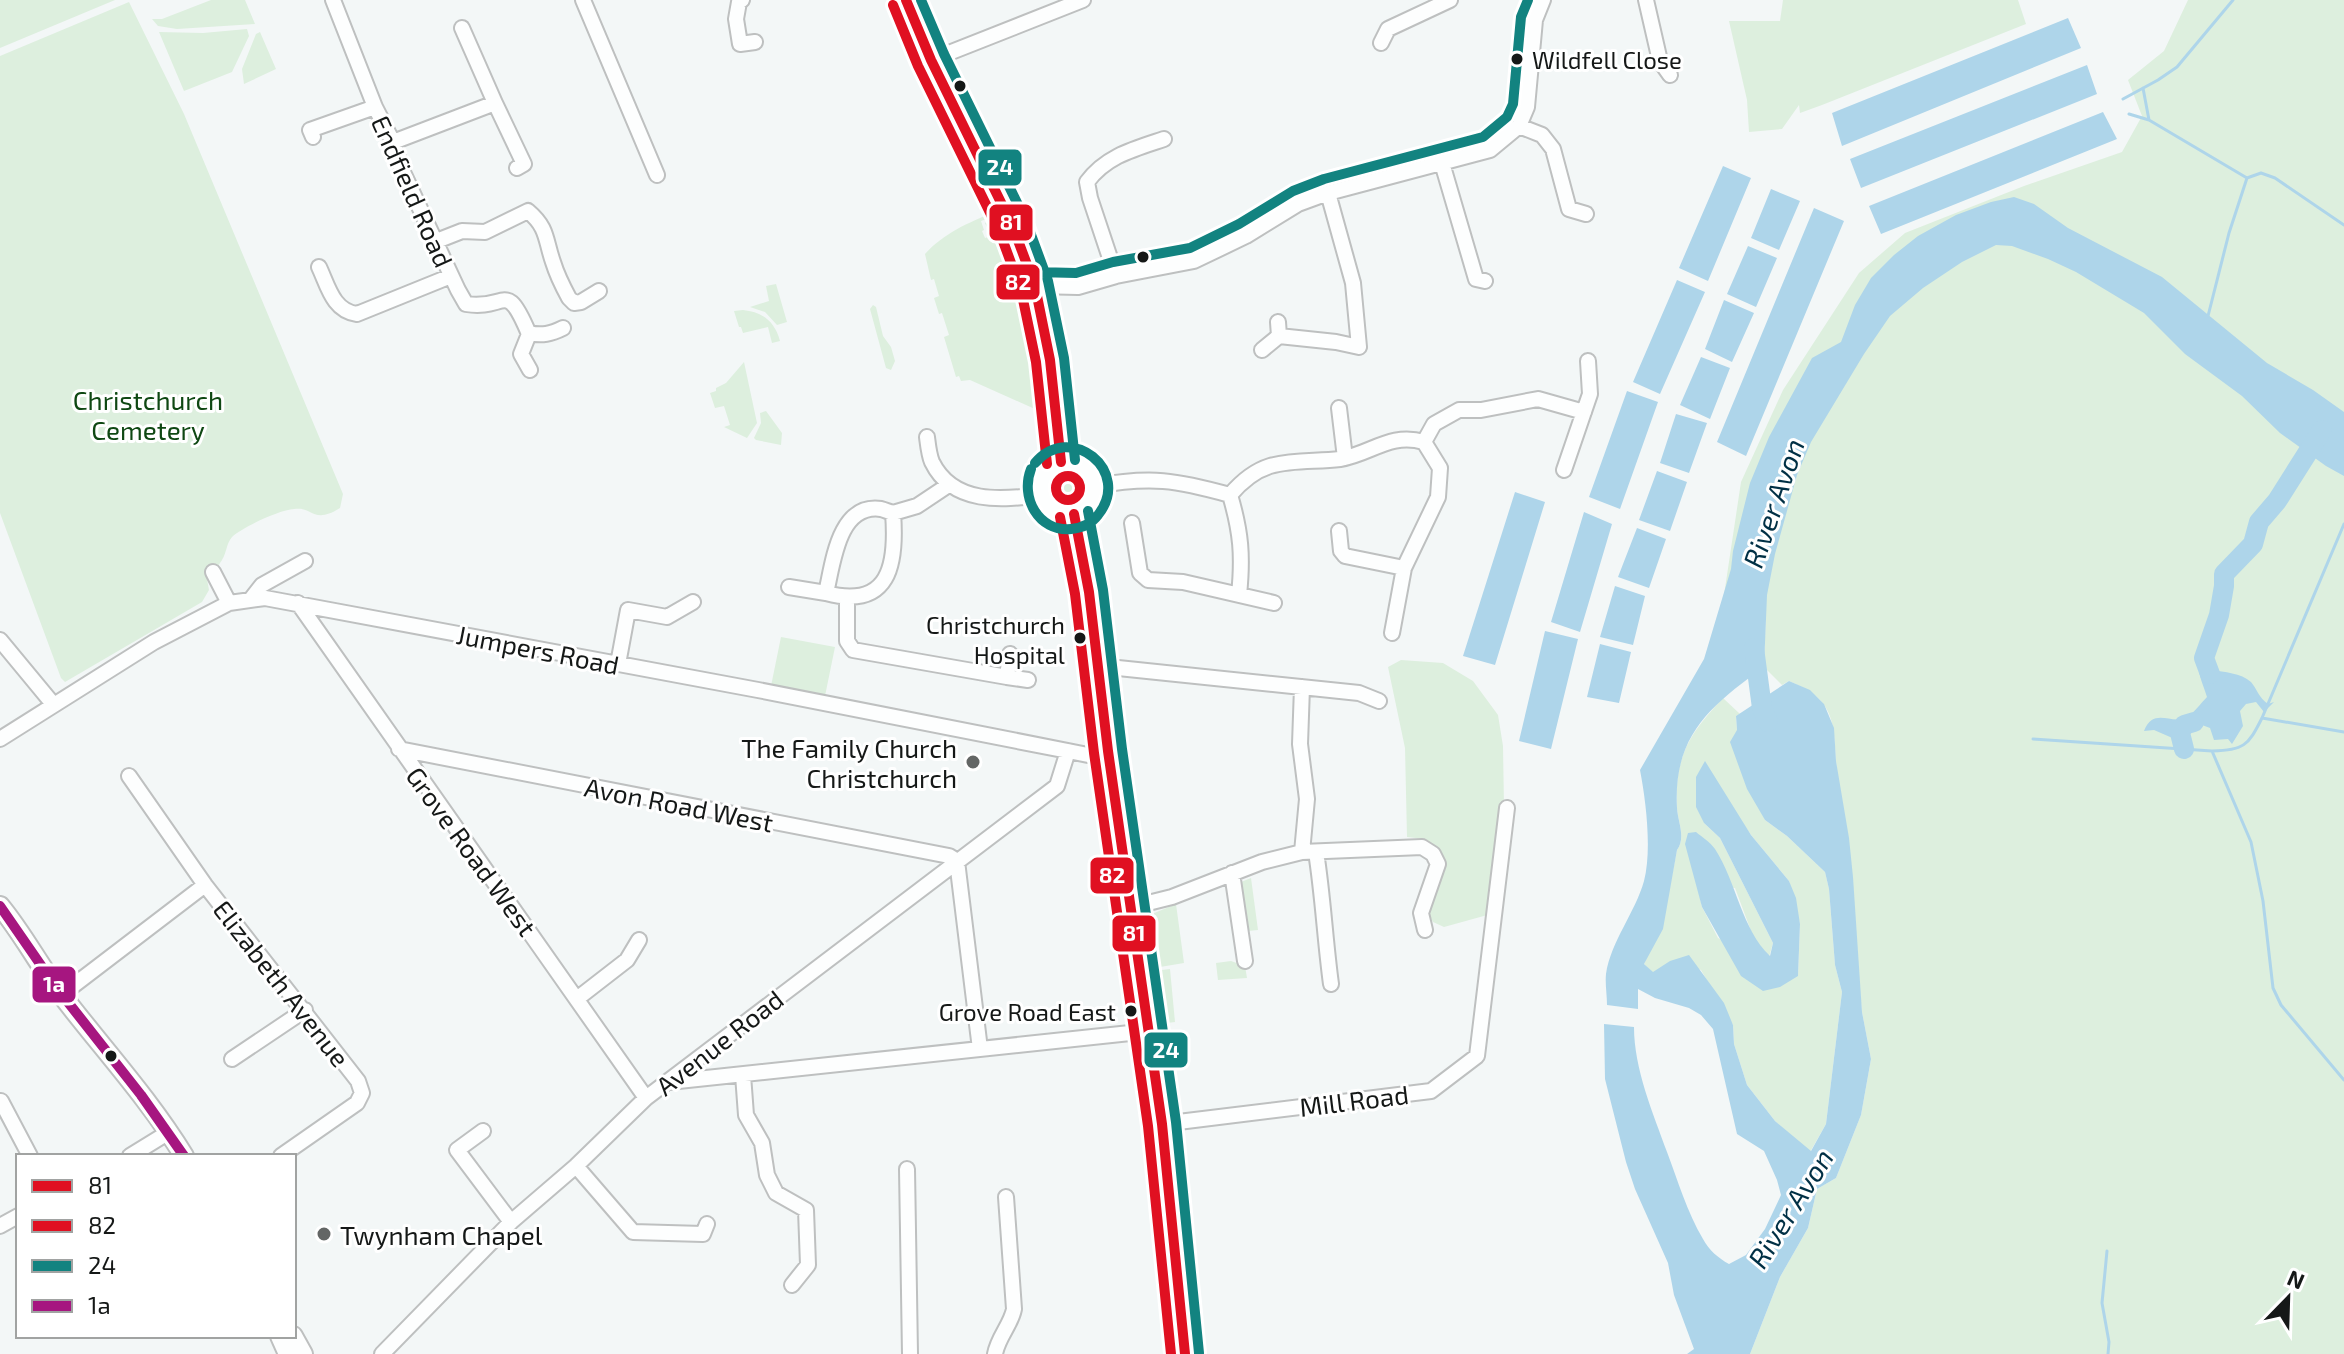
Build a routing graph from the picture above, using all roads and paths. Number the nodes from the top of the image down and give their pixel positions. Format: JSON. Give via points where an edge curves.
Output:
{"nodes":[{"id":1,"x":333,"y":0,"type":"edge"},
{"id":2,"x":583,"y":0,"type":"edge"},
{"id":3,"x":906,"y":0,"type":"edge"},
{"id":4,"x":1083,"y":0,"type":"edge"},
{"id":5,"x":1450,"y":0,"type":"edge"},
{"id":6,"x":1543,"y":0,"type":"edge"},
{"id":7,"x":1646,"y":0,"type":"edge"},
{"id":8,"x":740,"y":1,"type":"edge"},
{"id":9,"x":462,"y":28,"type":"dead end"},
{"id":10,"x":1381,"y":43,"type":"dead end"},
{"id":11,"x":741,"y":45,"type":"dead end"},
{"id":12,"x":931,"y":60,"type":"junction"},
{"id":13,"x":1670,"y":75,"type":"dead end"},
{"id":14,"x":495,"y":103,"type":"junction"},
{"id":15,"x":375,"y":107,"type":"junction"},
{"id":16,"x":1519,"y":126,"type":"junction"},
{"id":17,"x":308,"y":128,"type":"dead end"},
{"id":18,"x":1164,"y":139,"type":"dead end"},
{"id":19,"x":393,"y":142,"type":"junction"},
{"id":20,"x":1442,"y":163,"type":"junction"},
{"id":21,"x":517,"y":168,"type":"dead end"},
{"id":22,"x":657,"y":175,"type":"dead end"},
{"id":23,"x":1328,"y":193,"type":"junction"},
{"id":24,"x":1586,"y":214,"type":"dead end"},
{"id":25,"x":434,"y":242,"type":"junction"},
{"id":26,"x":319,"y":267,"type":"dead end"},
{"id":27,"x":451,"y":276,"type":"junction"},
{"id":28,"x":1116,"y":276,"type":"junction"},
{"id":29,"x":1485,"y":281,"type":"dead end"},
{"id":30,"x":1035,"y":286,"type":"junction"},
{"id":31,"x":599,"y":291,"type":"dead end"},
{"id":32,"x":563,"y":328,"type":"dead end"},
{"id":33,"x":529,"y":333,"type":"junction"},
{"id":34,"x":1262,"y":350,"type":"dead end"},
{"id":35,"x":1588,"y":361,"type":"dead end"},
{"id":36,"x":530,"y":370,"type":"dead end"},
{"id":37,"x":1339,"y":408,"type":"dead end"},
{"id":38,"x":1584,"y":412,"type":"junction"},
{"id":39,"x":927,"y":437,"type":"dead end"},
{"id":40,"x":1424,"y":442,"type":"junction"},
{"id":41,"x":1345,"y":458,"type":"junction"},
{"id":42,"x":1061,"y":462,"type":"junction"},
{"id":43,"x":1564,"y":470,"type":"dead end"},
{"id":44,"x":950,"y":484,"type":"junction"},
{"id":45,"x":1095,"y":486,"type":"junction"},
{"id":46,"x":1041,"y":495,"type":"junction"},
{"id":47,"x":1230,"y":495,"type":"junction"},
{"id":48,"x":893,"y":513,"type":"junction"},
{"id":49,"x":1074,"y":514,"type":"junction"},
{"id":50,"x":1132,"y":523,"type":"dead end"},
{"id":51,"x":1339,"y":531,"type":"dead end"},
{"id":52,"x":305,"y":561,"type":"dead end"},
{"id":53,"x":1404,"y":568,"type":"junction"},
{"id":54,"x":213,"y":572,"type":"dead end"},
{"id":55,"x":789,"y":587,"type":"dead end"},
{"id":56,"x":826,"y":593,"type":"junction"},
{"id":57,"x":1239,"y":595,"type":"junction"},
{"id":58,"x":251,"y":599,"type":"junction"},
{"id":59,"x":847,"y":599,"type":"junction"},
{"id":60,"x":693,"y":602,"type":"dead end"},
{"id":61,"x":229,"y":603,"type":"junction"},
{"id":62,"x":298,"y":603,"type":"junction"},
{"id":63,"x":1274,"y":603,"type":"dead end"},
{"id":64,"x":1392,"y":633,"type":"dead end"},
{"id":65,"x":0,"y":640,"type":"edge"},
{"id":66,"x":1010,"y":654,"type":"dead end"},
{"id":67,"x":618,"y":664,"type":"junction"},
{"id":68,"x":1099,"y":666,"type":"junction"},
{"id":69,"x":1007,"y":677,"type":"junction"},
{"id":70,"x":1028,"y":680,"type":"dead end"},
{"id":71,"x":1302,"y":687,"type":"junction"},
{"id":72,"x":1379,"y":701,"type":"dead end"},
{"id":73,"x":53,"y":704,"type":"junction"},
{"id":74,"x":0,"y":739,"type":"edge"},
{"id":75,"x":399,"y":749,"type":"junction"},
{"id":76,"x":1068,"y":751,"type":"junction"},
{"id":77,"x":1108,"y":751,"type":"junction"},
{"id":78,"x":129,"y":776,"type":"dead end"},
{"id":79,"x":1507,"y":808,"type":"dead end"},
{"id":80,"x":1309,"y":852,"type":"junction"},
{"id":81,"x":957,"y":861,"type":"junction"},
{"id":82,"x":1232,"y":873,"type":"junction"},
{"id":83,"x":205,"y":885,"type":"junction"},
{"id":84,"x":1132,"y":907,"type":"junction"},
{"id":85,"x":2,"y":911,"type":"edge"},
{"id":86,"x":1425,"y":930,"type":"dead end"},
{"id":87,"x":639,"y":940,"type":"dead end"},
{"id":88,"x":1245,"y":961,"type":"dead end"},
{"id":89,"x":1331,"y":984,"type":"dead end"},
{"id":90,"x":61,"y":995,"type":"junction"},
{"id":91,"x":578,"y":998,"type":"junction"},
{"id":92,"x":305,"y":1010,"type":"junction"},
{"id":93,"x":1149,"y":1031,"type":"junction"},
{"id":94,"x":980,"y":1049,"type":"junction"},
{"id":95,"x":232,"y":1059,"type":"dead end"},
{"id":96,"x":743,"y":1075,"type":"junction"},
{"id":97,"x":668,"y":1082,"type":"junction"},
{"id":98,"x":646,"y":1098,"type":"junction"},
{"id":99,"x":1,"y":1101,"type":"edge"},
{"id":100,"x":1162,"y":1124,"type":"junction"},
{"id":101,"x":483,"y":1131,"type":"dead end"},
{"id":102,"x":169,"y":1132,"type":"junction"},
{"id":103,"x":29,"y":1154,"type":"edge"},
{"id":104,"x":133,"y":1154,"type":"edge"},
{"id":105,"x":183,"y":1154,"type":"edge"},
{"id":106,"x":284,"y":1154,"type":"edge"},
{"id":107,"x":576,"y":1166,"type":"junction"},
{"id":108,"x":907,"y":1169,"type":"dead end"},
{"id":109,"x":1006,"y":1197,"type":"dead end"},
{"id":110,"x":511,"y":1222,"type":"junction"},
{"id":111,"x":705,"y":1234,"type":"dead end"},
{"id":112,"x":792,"y":1285,"type":"dead end"},
{"id":113,"x":382,"y":1354,"type":"edge"},
{"id":114,"x":910,"y":1354,"type":"edge"},
{"id":115,"x":995,"y":1354,"type":"edge"},
{"id":116,"x":1185,"y":1354,"type":"edge"}],
"edges":[{"from":1,"to":15,"type":"street","name":"Endfield Road"},
{"from":2,"to":22,"type":"street"},
{"from":3,"to":12,"type":"main road"},
{"from":4,"to":12,"type":"street"},
{"from":5,"to":10,"type":"street","via":[[1388,29]]},
{"from":6,"to":16,"type":"street","via":[[1535,20],[1527,107]]},
{"from":7,"to":13,"type":"street","via":[[1660,61]]},
{"from":8,"to":11,"type":"street","via":[[736,19]]},
{"from":9,"to":14,"type":"street"},
{"from":12,"to":30,"type":"main road","via":[[1013,227]]},
{"from":14,"to":19,"type":"street"},
{"from":14,"to":21,"type":"street","via":[[524,164]]},
{"from":15,"to":17,"type":"street"},
{"from":15,"to":19,"type":"street","name":"Endfield Road"},
{"from":16,"to":20,"type":"street","via":[[1490,150]]},
{"from":16,"to":24,"type":"street","via":[[1542,135],[1553,149],[1569,209]]},
{"from":18,"to":28,"type":"street","via":[[1123,152],[1098,167],[1087,182]]},
{"from":19,"to":25,"type":"street","name":"Endfield Road"},
{"from":20,"to":23,"type":"street"},
{"from":20,"to":29,"type":"street","via":[[1476,279]]},
{"from":23,"to":28,"type":"street","via":[[1194,261]]},
{"from":23,"to":34,"type":"street","via":[[1353,283],[1359,352],[1279,329]]},
{"from":25,"to":27,"type":"street","name":"Endfield Road"},
{"from":25,"to":31,"type":"street","via":[[462,231],[485,232],[529,204],[547,234],[569,298],[581,302]]},
{"from":26,"to":27,"type":"street","via":[[336,303],[346,313],[357,314]]},
{"from":27,"to":33,"type":"street","name":"Endfield Road","via":[[466,304],[513,302]]},
{"from":28,"to":30,"type":"street","via":[[1078,287]]},
{"from":30,"to":42,"type":"main road","via":[[1050,360]]},
{"from":32,"to":33,"type":"street","via":[[552,334]]},
{"from":33,"to":36,"type":"street","via":[[521,354]]},
{"from":35,"to":38,"type":"street","via":[[1590,394]]},
{"from":37,"to":41,"type":"street"},
{"from":38,"to":40,"type":"street","via":[[1538,399],[1459,410],[1434,424]]},
{"from":38,"to":43,"type":"street"},
{"from":39,"to":44,"type":"street","via":[[931,460]]},
{"from":40,"to":41,"type":"street","via":[[1393,440]]},
{"from":40,"to":53,"type":"street","via":[[1440,468],[1438,497]]},
{"from":41,"to":47,"type":"street","via":[[1269,466],[1244,479]]},
{"from":42,"to":45,"type":"main road","via":[[1085,467]]},
{"from":42,"to":46,"type":"main road","via":[[1044,474]]},
{"from":44,"to":46,"type":"street","via":[[988,499]]},
{"from":44,"to":48,"type":"street","via":[[917,506]]},
{"from":45,"to":47,"type":"street","via":[[1153,479]]},
{"from":45,"to":49,"type":"main road","via":[[1090,504]]},
{"from":46,"to":49,"type":"main road","via":[[1053,511]]},
{"from":47,"to":57,"type":"street","via":[[1243,559]]},
{"from":48,"to":56,"type":"street","via":[[871,510],[848,521]]},
{"from":48,"to":59,"type":"street","via":[[895,539],[887,576],[865,596]]},
{"from":49,"to":68,"type":"main road"},
{"from":50,"to":57,"type":"street","via":[[1143,578]]},
{"from":51,"to":53,"type":"street","via":[[1345,556]]},
{"from":52,"to":58,"type":"street","via":[[262,585]]},
{"from":53,"to":64,"type":"street"},
{"from":54,"to":61,"type":"street"},
{"from":55,"to":56,"type":"street"},
{"from":56,"to":59,"type":"street"},
{"from":57,"to":63,"type":"street"},
{"from":58,"to":61,"type":"street","name":"Jumpers Road"},
{"from":58,"to":62,"type":"street","name":"Jumpers Road"},
{"from":59,"to":69,"type":"street","via":[[847,641],[853,650]]},
{"from":60,"to":67,"type":"street","via":[[667,617],[628,610]]},
{"from":61,"to":73,"type":"street","name":"Jumpers Road"},
{"from":62,"to":67,"type":"street","name":"Jumpers Road"},
{"from":62,"to":75,"type":"street","name":"Grove Road West"},
{"from":65,"to":73,"type":"street"},
{"from":66,"to":69,"type":"street"},
{"from":67,"to":76,"type":"street","name":"Jumpers Road"},
{"from":68,"to":71,"type":"street"},
{"from":68,"to":77,"type":"main road"},
{"from":69,"to":70,"type":"street"},
{"from":71,"to":72,"type":"street","via":[[1359,693]]},
{"from":71,"to":80,"type":"street","via":[[1300,744]]},
{"from":73,"to":74,"type":"street","name":"Jumpers Road"},
{"from":75,"to":81,"type":"street","name":"Avon Road West"},
{"from":75,"to":91,"type":"street","name":"Grove Road West"},
{"from":76,"to":77,"type":"street","name":"Jumpers Road"},
{"from":76,"to":81,"type":"street","name":"Avenue Road","via":[[1057,786]]},
{"from":77,"to":84,"type":"main road"},
{"from":78,"to":83,"type":"street","name":"Elizabeth Avenue"},
{"from":79,"to":100,"type":"street","name":"Mill Road","via":[[1477,1056],[1431,1091]]},
{"from":80,"to":82,"type":"street"},
{"from":80,"to":86,"type":"street","via":[[1428,850],[1438,864],[1421,913]]},
{"from":80,"to":89,"type":"street","via":[[1324,900]]},
{"from":81,"to":94,"type":"street"},
{"from":81,"to":97,"type":"street","name":"Avenue Road"},
{"from":82,"to":84,"type":"street"},
{"from":82,"to":88,"type":"street"},
{"from":83,"to":90,"type":"street","name":"Elizabeth Avenue"},
{"from":83,"to":92,"type":"street","name":"Elizabeth Avenue"},
{"from":84,"to":93,"type":"main road"},
{"from":85,"to":90,"type":"main road"},
{"from":87,"to":91,"type":"street","via":[[627,960]]},
{"from":90,"to":102,"type":"main road"},
{"from":91,"to":98,"type":"street","name":"Grove Road West"},
{"from":92,"to":95,"type":"street"},
{"from":92,"to":106,"type":"street","name":"Elizabeth Avenue","via":[[362,1093],[357,1103]]},
{"from":93,"to":94,"type":"street"},
{"from":93,"to":100,"type":"main road"},
{"from":94,"to":96,"type":"street"},
{"from":96,"to":97,"type":"street"},
{"from":96,"to":112,"type":"street","via":[[746,1115],[762,1143],[767,1175],[776,1193],[806,1210],[808,1265]]},
{"from":97,"to":98,"type":"street","name":"Avenue Road"},
{"from":98,"to":107,"type":"street","name":"Avenue Road"},
{"from":99,"to":103,"type":"street"},
{"from":100,"to":116,"type":"main road"},
{"from":101,"to":110,"type":"street","via":[[457,1150]]},
{"from":102,"to":104,"type":"street"},
{"from":102,"to":105,"type":"main road"},
{"from":107,"to":110,"type":"street","name":"Avenue Road"},
{"from":107,"to":111,"type":"street","via":[[633,1232]]},
{"from":108,"to":114,"type":"street"},
{"from":109,"to":115,"type":"street","via":[[1014,1309]]},
{"from":110,"to":113,"type":"street","name":"Avenue Road"}]}
